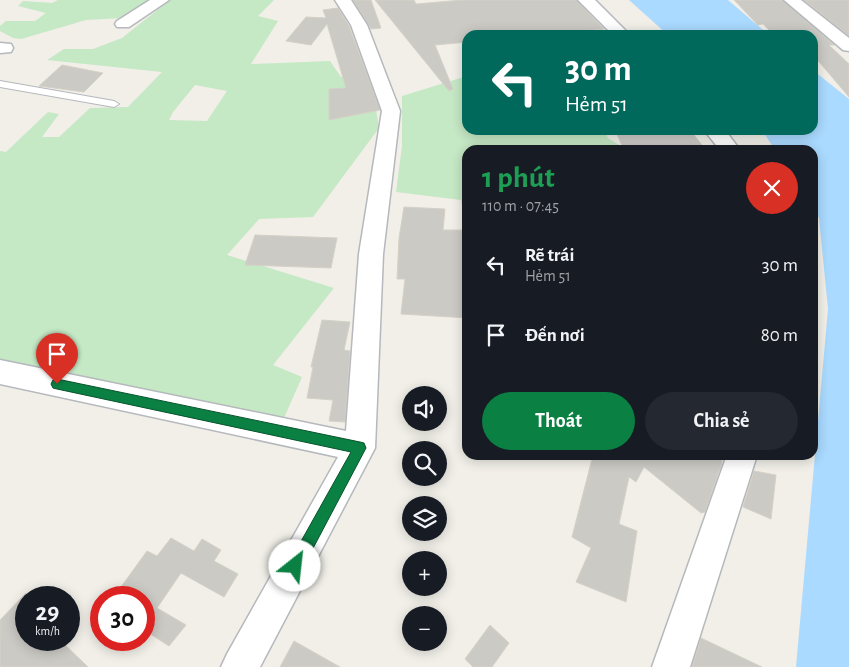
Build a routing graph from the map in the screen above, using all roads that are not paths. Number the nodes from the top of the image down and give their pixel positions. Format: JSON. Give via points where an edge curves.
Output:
{"nodes":[{"id":1,"x":161,"y":0,"type":"edge"},
{"id":2,"x":343,"y":0,"type":"edge"},
{"id":3,"x":586,"y":0,"type":"edge"},
{"id":4,"x":792,"y":0,"type":"edge"},
{"id":5,"x":123,"y":24,"type":"dead end"},
{"id":6,"x":617,"y":30,"type":"edge"},
{"id":7,"x":849,"y":46,"type":"edge"},
{"id":8,"x":0,"y":84,"type":"edge"},
{"id":9,"x":114,"y":104,"type":"dead end"},
{"id":10,"x":719,"y":135,"type":"edge"},
{"id":11,"x":728,"y":145,"type":"edge"},
{"id":12,"x":0,"y":372,"type":"edge"},
{"id":13,"x":360,"y":448,"type":"junction"},
{"id":14,"x":740,"y":460,"type":"edge"},
{"id":15,"x":240,"y":667,"type":"edge"},
{"id":16,"x":671,"y":667,"type":"edge"}],
"edges":[{"from":1,"to":5,"type":"street"},
{"from":2,"to":13,"type":"street","via":[[359,25],[391,111],[372,254]]},
{"from":3,"to":6,"type":"street"},
{"from":4,"to":7,"type":"street"},
{"from":8,"to":9,"type":"lane"},
{"from":10,"to":11,"type":"street"},
{"from":12,"to":13,"type":"street"},
{"from":13,"to":15,"type":"street"},
{"from":14,"to":16,"type":"street"}]}
